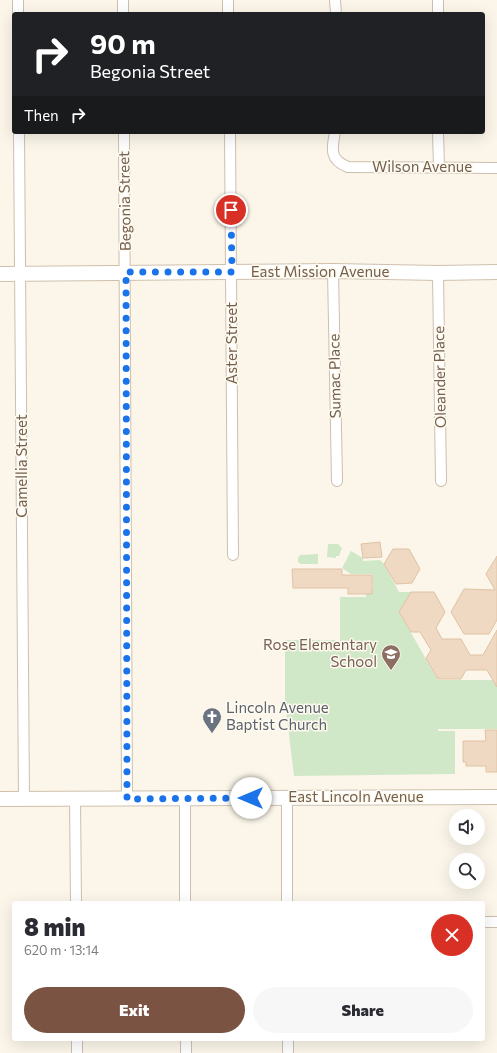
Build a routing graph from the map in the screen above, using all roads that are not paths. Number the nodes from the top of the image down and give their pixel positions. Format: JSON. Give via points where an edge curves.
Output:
{"nodes":[{"id":1,"x":18,"y":0,"type":"edge"},
{"id":2,"x":123,"y":0,"type":"edge"},
{"id":3,"x":228,"y":0,"type":"edge"},
{"id":4,"x":336,"y":0,"type":"edge"},
{"id":5,"x":438,"y":0,"type":"edge"},
{"id":6,"x":18,"y":12,"type":"edge"},
{"id":7,"x":123,"y":12,"type":"edge"},
{"id":8,"x":228,"y":12,"type":"edge"},
{"id":9,"x":336,"y":12,"type":"edge"},
{"id":10,"x":438,"y":12,"type":"edge"},
{"id":11,"x":19,"y":134,"type":"edge"},
{"id":12,"x":124,"y":134,"type":"edge"},
{"id":13,"x":230,"y":134,"type":"edge"},
{"id":14,"x":335,"y":134,"type":"edge"},
{"id":15,"x":438,"y":134,"type":"edge"},
{"id":16,"x":439,"y":167,"type":"junction"},
{"id":17,"x":497,"y":168,"type":"edge"},
{"id":18,"x":333,"y":271,"type":"junction"},
{"id":19,"x":126,"y":272,"type":"junction"},
{"id":20,"x":232,"y":272,"type":"junction"},
{"id":21,"x":497,"y":272,"type":"edge"},
{"id":22,"x":438,"y":273,"type":"junction"},
{"id":23,"x":0,"y":274,"type":"edge"},
{"id":24,"x":21,"y":274,"type":"junction"},
{"id":25,"x":338,"y":481,"type":"dead end"},
{"id":26,"x":441,"y":481,"type":"dead end"},
{"id":27,"x":233,"y":555,"type":"dead end"},
{"id":28,"x":287,"y":797,"type":"junction"},
{"id":29,"x":497,"y":797,"type":"edge"},
{"id":30,"x":184,"y":798,"type":"junction"},
{"id":31,"x":24,"y":799,"type":"junction"},
{"id":32,"x":75,"y":799,"type":"junction"},
{"id":33,"x":127,"y":799,"type":"junction"},
{"id":34,"x":0,"y":800,"type":"edge"},
{"id":35,"x":76,"y":901,"type":"edge"},
{"id":36,"x":185,"y":901,"type":"edge"},
{"id":37,"x":287,"y":901,"type":"edge"},
{"id":38,"x":485,"y":922,"type":"edge"},
{"id":39,"x":497,"y":922,"type":"edge"},
{"id":40,"x":77,"y":1041,"type":"edge"},
{"id":41,"x":186,"y":1041,"type":"edge"},
{"id":42,"x":288,"y":1041,"type":"edge"},
{"id":43,"x":288,"y":1051,"type":"dead end"},
{"id":44,"x":77,"y":1053,"type":"edge"},
{"id":45,"x":186,"y":1053,"type":"edge"}],
"edges":[{"from":1,"to":6,"type":"street"},
{"from":2,"to":7,"type":"street"},
{"from":3,"to":8,"type":"street"},
{"from":4,"to":9,"type":"street"},
{"from":5,"to":10,"type":"street"},
{"from":11,"to":24,"type":"street","name":"Camellia Street"},
{"from":12,"to":19,"type":"street","name":"Begonia Street"},
{"from":13,"to":20,"type":"street","name":"Aster Street"},
{"from":14,"to":16,"type":"street","name":"Wilson Avenue","via":[[333,156],[348,167]]},
{"from":15,"to":16,"type":"street"},
{"from":16,"to":17,"type":"street","name":"Wilson Avenue"},
{"from":18,"to":20,"type":"main road","name":"East Mission Avenue"},
{"from":18,"to":22,"type":"main road","name":"East Mission Avenue"},
{"from":18,"to":25,"type":"street","name":"Sumac Place"},
{"from":19,"to":20,"type":"main road","name":"East Mission Avenue"},
{"from":19,"to":24,"type":"main road","name":"East Mission Avenue"},
{"from":19,"to":33,"type":"street","name":"Begonia Street"},
{"from":20,"to":27,"type":"street","name":"Aster Street"},
{"from":21,"to":22,"type":"main road","name":"East Mission Avenue"},
{"from":22,"to":26,"type":"street","name":"Oleander Place"},
{"from":23,"to":24,"type":"main road","name":"East Mission Avenue"},
{"from":24,"to":31,"type":"street","name":"Camellia Street"},
{"from":28,"to":29,"type":"main road","name":"East Lincoln Avenue"},
{"from":28,"to":30,"type":"main road","name":"East Lincoln Avenue"},
{"from":28,"to":37,"type":"street"},
{"from":30,"to":33,"type":"main road","name":"East Lincoln Avenue"},
{"from":30,"to":36,"type":"street"},
{"from":31,"to":32,"type":"main road","name":"East Lincoln Avenue"},
{"from":31,"to":34,"type":"main road","name":"East Lincoln Avenue"},
{"from":32,"to":33,"type":"main road","name":"East Lincoln Avenue"},
{"from":32,"to":35,"type":"street"},
{"from":38,"to":39,"type":"street"},
{"from":40,"to":44,"type":"street"},
{"from":41,"to":45,"type":"street"},
{"from":42,"to":43,"type":"street"}]}
